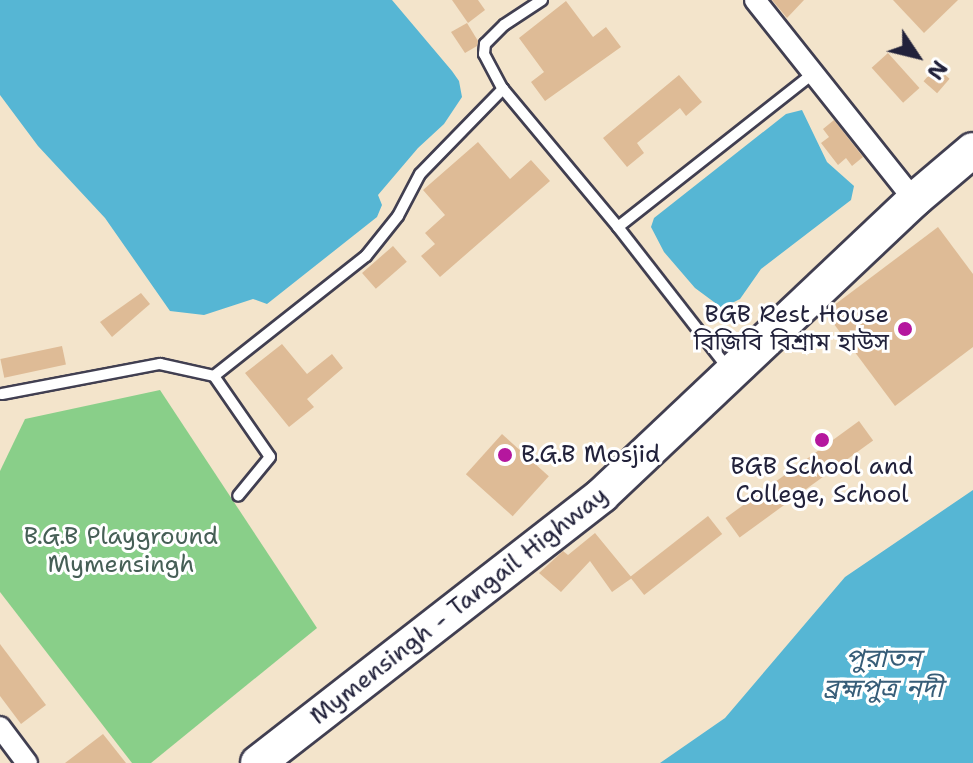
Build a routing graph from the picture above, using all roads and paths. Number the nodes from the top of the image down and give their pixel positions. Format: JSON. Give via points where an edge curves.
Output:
{"nodes":[{"id":1,"x":542,"y":0,"type":"edge"},
{"id":2,"x":755,"y":0,"type":"edge"},
{"id":3,"x":814,"y":73,"type":"junction"},
{"id":4,"x":503,"y":89,"type":"junction"},
{"id":5,"x":973,"y":150,"type":"edge"},
{"id":6,"x":914,"y":200,"type":"junction"},
{"id":7,"x":618,"y":227,"type":"junction"},
{"id":8,"x":732,"y":374,"type":"junction"},
{"id":9,"x":214,"y":376,"type":"junction"},
{"id":10,"x":2,"y":394,"type":"dead end"},
{"id":11,"x":238,"y":496,"type":"dead end"},
{"id":12,"x":0,"y":727,"type":"edge"},
{"id":13,"x":27,"y":763,"type":"edge"},
{"id":14,"x":258,"y":763,"type":"edge"}],
"edges":[{"from":1,"to":4,"type":"lane","via":[[485,44],[484,54]]},
{"from":2,"to":3,"type":"street"},
{"from":3,"to":6,"type":"street"},
{"from":3,"to":7,"type":"lane"},
{"from":4,"to":7,"type":"lane"},
{"from":4,"to":9,"type":"lane","via":[[420,174],[398,216],[366,256]]},
{"from":5,"to":6,"type":"highway","name":"Mymensingh - Tangail Highway"},
{"from":6,"to":8,"type":"highway","name":"Mymensingh - Tangail Highway"},
{"from":7,"to":8,"type":"lane"},
{"from":8,"to":14,"type":"highway","name":"Mymensingh - Tangail Highway","via":[[602,495]]},
{"from":9,"to":10,"type":"lane","via":[[160,364]]},
{"from":9,"to":11,"type":"lane","via":[[270,457]]},
{"from":12,"to":13,"type":"street"}]}
